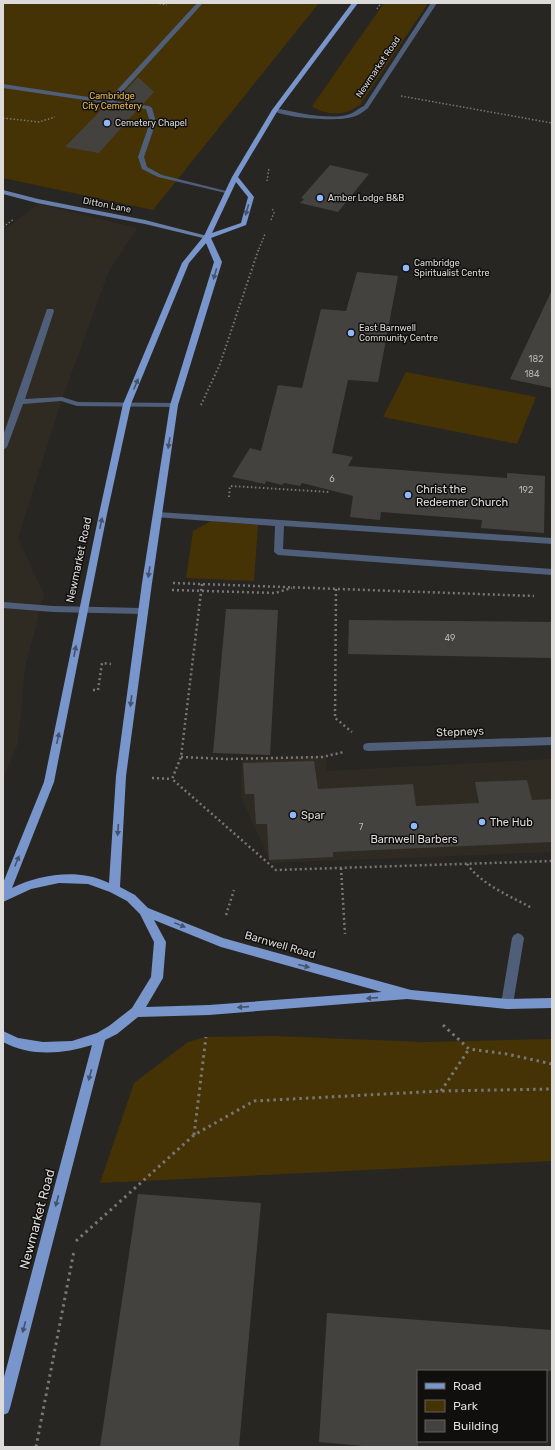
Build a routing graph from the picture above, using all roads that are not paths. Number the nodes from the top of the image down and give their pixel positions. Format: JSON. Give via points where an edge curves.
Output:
{"nodes":[{"id":1,"x":200,"y":3,"type":"edge"},
{"id":2,"x":355,"y":3,"type":"edge"},
{"id":3,"x":434,"y":3,"type":"edge"},
{"id":4,"x":3,"y":86,"type":"edge"},
{"id":5,"x":109,"y":102,"type":"junction"},
{"id":6,"x":275,"y":110,"type":"junction"},
{"id":7,"x":235,"y":177,"type":"junction"},
{"id":8,"x":3,"y":192,"type":"edge"},
{"id":9,"x":228,"y":193,"type":"junction"},
{"id":10,"x":207,"y":238,"type":"junction"},
{"id":11,"x":50,"y":312,"type":"dead end"},
{"id":12,"x":20,"y":402,"type":"junction"},
{"id":13,"x":128,"y":404,"type":"junction"},
{"id":14,"x":174,"y":405,"type":"junction"},
{"id":15,"x":3,"y":447,"type":"edge"},
{"id":16,"x":158,"y":515,"type":"junction"},
{"id":17,"x":280,"y":522,"type":"junction"},
{"id":18,"x":552,"y":541,"type":"edge"},
{"id":19,"x":552,"y":572,"type":"edge"},
{"id":20,"x":3,"y":605,"type":"edge"},
{"id":21,"x":83,"y":609,"type":"junction"},
{"id":22,"x":143,"y":611,"type":"junction"},
{"id":23,"x":552,"y":741,"type":"edge"},
{"id":24,"x":368,"y":747,"type":"road end"},
{"id":25,"x":114,"y":888,"type":"junction"},
{"id":26,"x":3,"y":898,"type":"edge"},
{"id":27,"x":144,"y":911,"type":"junction"},
{"id":28,"x":518,"y":938,"type":"dead end"},
{"id":29,"x":411,"y":995,"type":"junction"},
{"id":30,"x":552,"y":1003,"type":"edge"},
{"id":31,"x":507,"y":1004,"type":"junction"},
{"id":32,"x":136,"y":1012,"type":"junction"},
{"id":33,"x":3,"y":1036,"type":"edge"},
{"id":34,"x":100,"y":1037,"type":"junction"},
{"id":35,"x":3,"y":1408,"type":"edge"}],
"edges":[{"from":1,"to":5,"type":"street"},
{"from":2,"to":6,"type":"main road","name":"Newmarket Road"},
{"from":3,"to":6,"type":"street","name":"Newmarket Road","via":[[366,107],[351,116],[333,117]]},
{"from":4,"to":5,"type":"street"},
{"from":5,"to":9,"type":"street","via":[[149,108],[153,122],[141,157],[144,168],[160,176]]},
{"from":6,"to":7,"type":"main road","name":"Newmarket Road"},
{"from":7,"to":9,"type":"main road","name":"Newmarket Road"},
{"from":7,"to":10,"type":"main road","one_way":true,"via":[[251,197],[244,224]]},
{"from":8,"to":10,"type":"main road","name":"Ditton Lane"},
{"from":9,"to":10,"type":"main road","name":"Newmarket Road"},
{"from":13,"to":10,"type":"main road","name":"Newmarket Road","one_way":true,"via":[[186,263]]},
{"from":10,"to":14,"type":"main road","one_way":true,"via":[[218,262]]},
{"from":11,"to":12,"type":"street"},
{"from":12,"to":13,"type":"street","via":[[62,399],[77,404]]},
{"from":12,"to":15,"type":"street"},
{"from":13,"to":14,"type":"street"},
{"from":21,"to":13,"type":"main road","name":"Newmarket Road","one_way":true},
{"from":14,"to":16,"type":"main road","one_way":true},
{"from":16,"to":17,"type":"street"},
{"from":16,"to":22,"type":"main road","one_way":true},
{"from":17,"to":18,"type":"street"},
{"from":17,"to":19,"type":"street","via":[[278,552]]},
{"from":20,"to":21,"type":"street"},
{"from":21,"to":22,"type":"street"},
{"from":26,"to":21,"type":"main road","name":"Newmarket Road","one_way":true,"via":[[49,782]]},
{"from":22,"to":25,"type":"main road","one_way":true,"via":[[121,776]]},
{"from":23,"to":24,"type":"street","name":"Stepneys"},
{"from":25,"to":26,"type":"main road","name":"Newmarket Road","via":[[88,880],[59,880],[29,886]]},
{"from":25,"to":27,"type":"main road","name":"Newmarket Road","via":[[131,898]]},
{"from":27,"to":29,"type":"main road","name":"Barnwell Road","one_way":true,"via":[[221,942]]},
{"from":27,"to":32,"type":"main road","name":"Newmarket Road","via":[[160,942],[157,978]]},
{"from":28,"to":31,"type":"street"},
{"from":29,"to":31,"type":"main road","name":"Barnwell Road"},
{"from":29,"to":32,"type":"main road","name":"Barnwell Road","one_way":true,"via":[[209,1010]]},
{"from":30,"to":31,"type":"main road","name":"Barnwell Road"},
{"from":32,"to":34,"type":"main road","name":"Newmarket Road","via":[[126,1022]]},
{"from":33,"to":34,"type":"main road","name":"Newmarket Road","via":[[16,1042],[43,1047],[72,1046]]},
{"from":34,"to":35,"type":"main road","name":"Newmarket Road","one_way":true}]}
